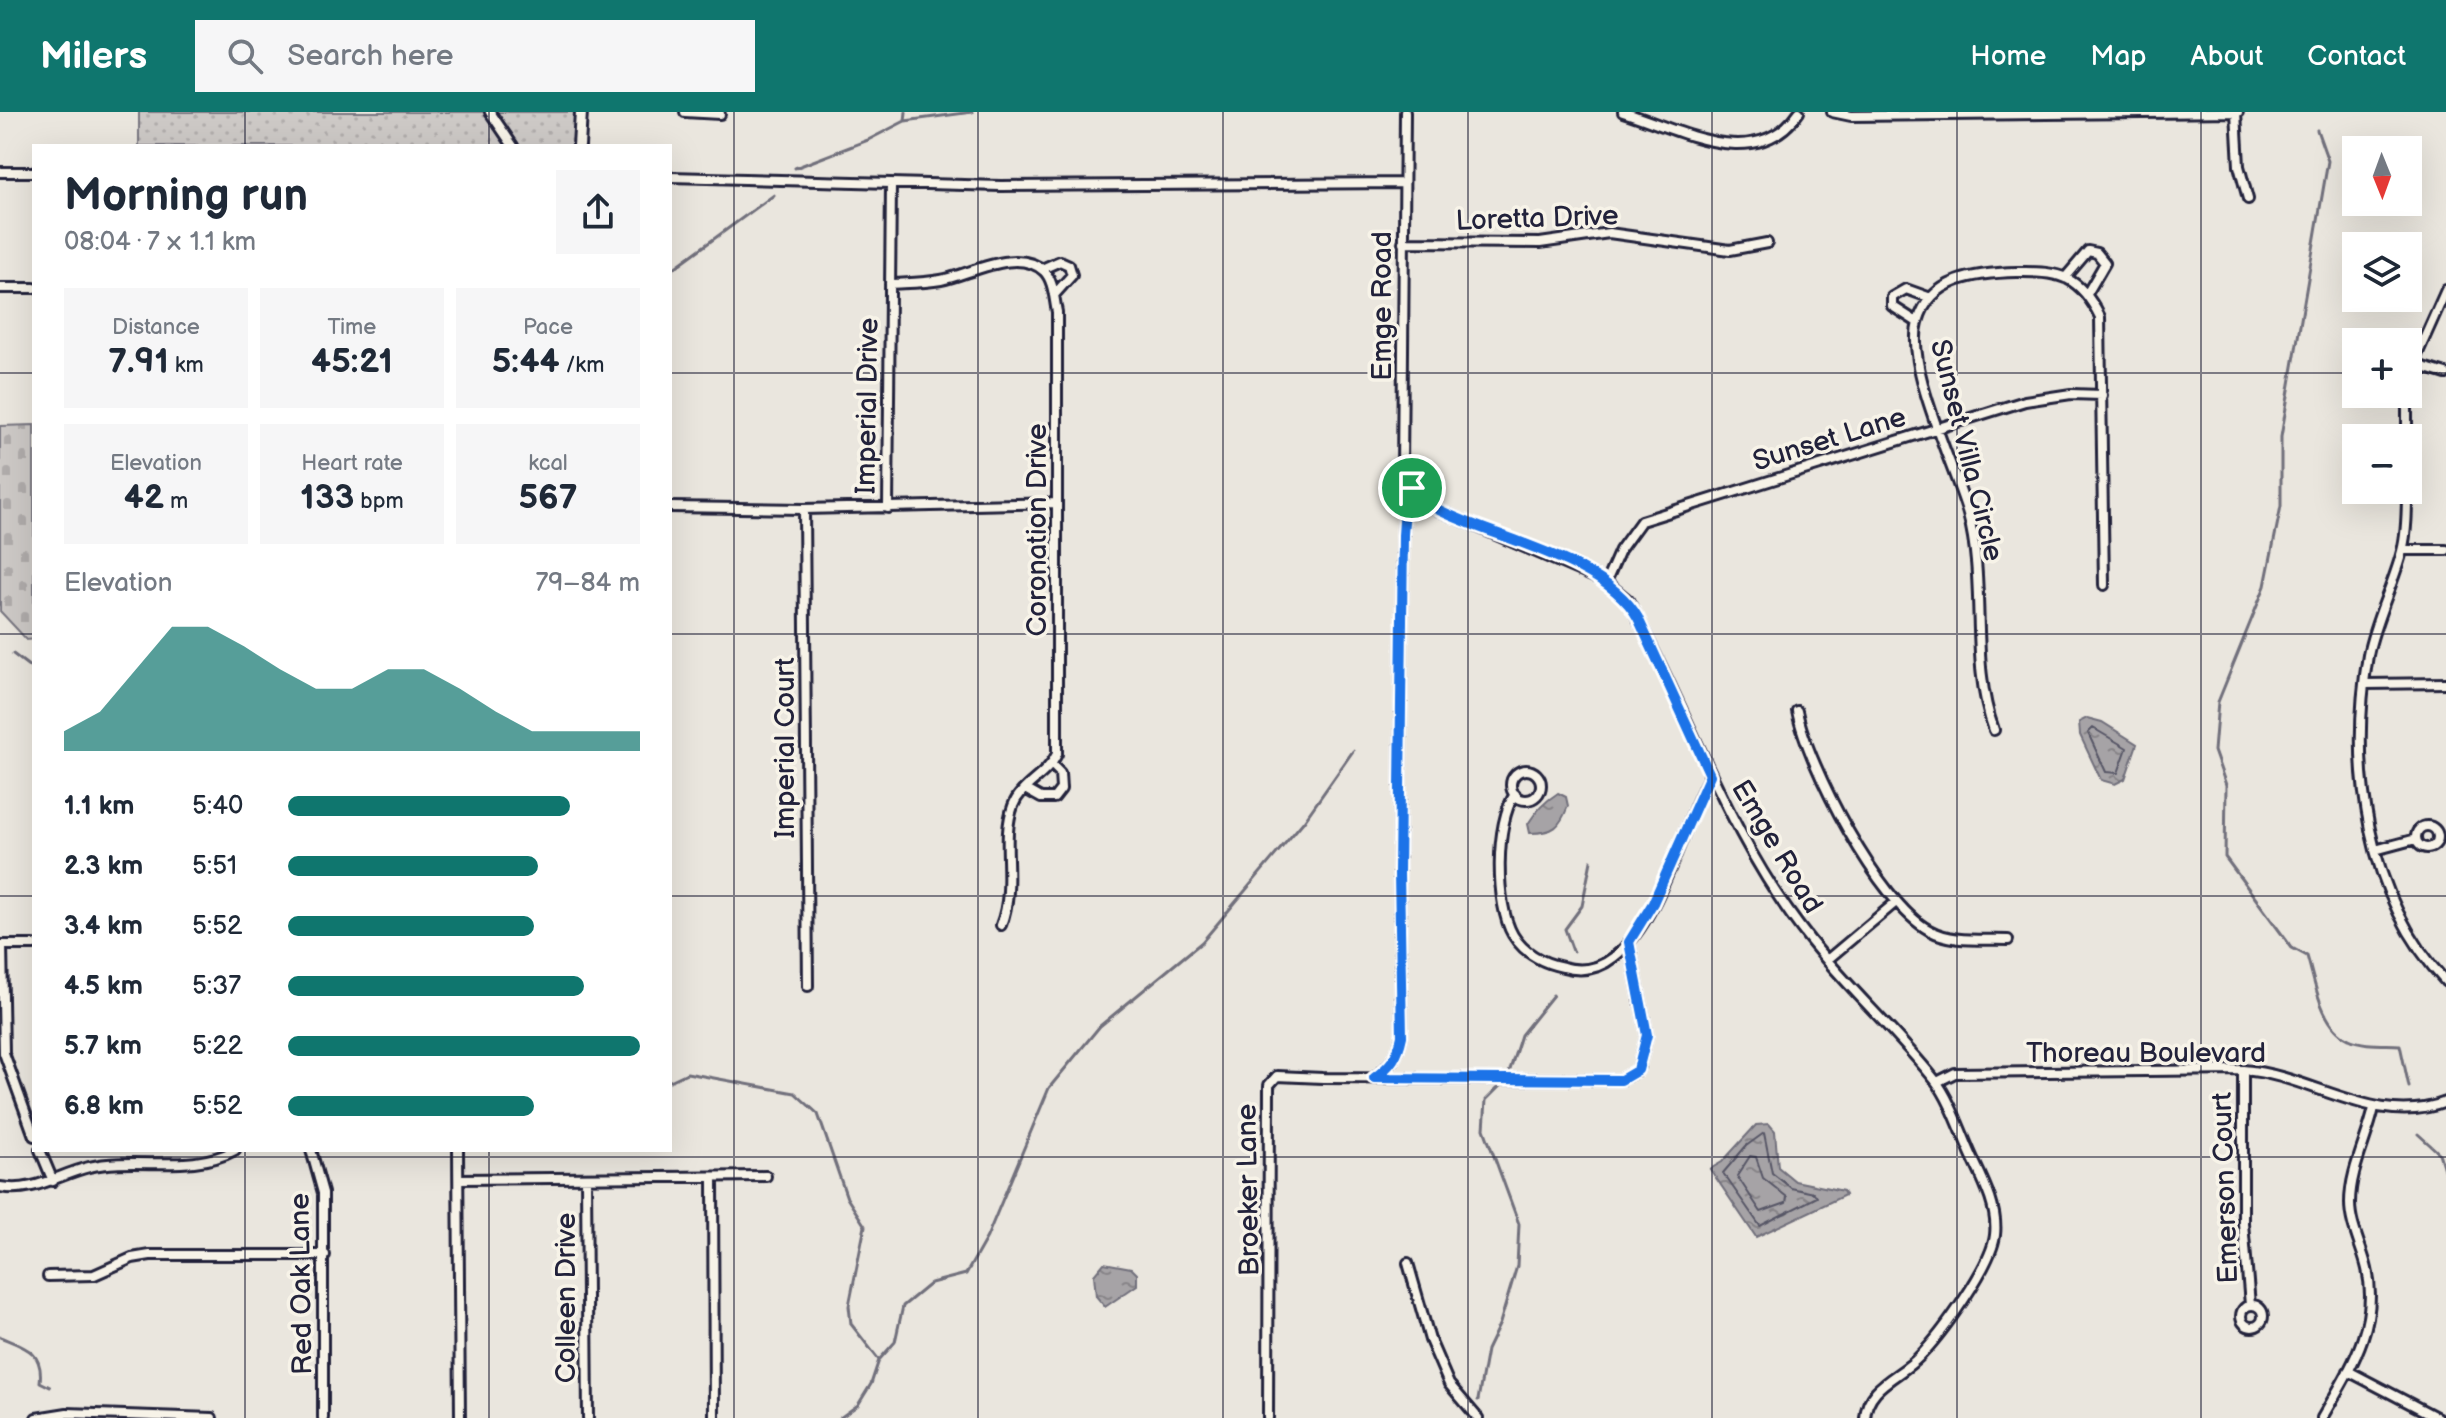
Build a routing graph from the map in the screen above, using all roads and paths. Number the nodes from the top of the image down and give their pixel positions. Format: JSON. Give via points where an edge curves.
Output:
{"nodes":[{"id":1,"x":490,"y":112,"type":"edge"},
{"id":2,"x":581,"y":112,"type":"edge"},
{"id":3,"x":685,"y":112,"type":"edge"},
{"id":4,"x":1405,"y":112,"type":"edge"},
{"id":5,"x":1623,"y":112,"type":"edge"},
{"id":6,"x":1799,"y":112,"type":"edge"},
{"id":7,"x":1832,"y":112,"type":"edge"},
{"id":8,"x":2237,"y":112,"type":"edge"},
{"id":9,"x":2104,"y":113,"type":"edge"},
{"id":10,"x":720,"y":114,"type":"dead end"},
{"id":11,"x":1644,"y":115,"type":"edge"},
{"id":12,"x":512,"y":144,"type":"edge"},
{"id":13,"x":579,"y":144,"type":"edge"},
{"id":14,"x":0,"y":172,"type":"edge"},
{"id":15,"x":32,"y":172,"type":"edge"},
{"id":16,"x":672,"y":177,"type":"edge"},
{"id":17,"x":1403,"y":183,"type":"junction"},
{"id":18,"x":891,"y":184,"type":"junction"},
{"id":19,"x":2248,"y":199,"type":"dead end"},
{"id":20,"x":1403,"y":242,"type":"junction"},
{"id":21,"x":1767,"y":243,"type":"dead end"},
{"id":22,"x":1042,"y":269,"type":"junction"},
{"id":23,"x":2065,"y":278,"type":"junction"},
{"id":24,"x":890,"y":284,"type":"junction"},
{"id":25,"x":0,"y":288,"type":"edge"},
{"id":26,"x":32,"y":288,"type":"edge"},
{"id":27,"x":2446,"y":290,"type":"edge"},
{"id":28,"x":2087,"y":294,"type":"junction"},
{"id":29,"x":1054,"y":295,"type":"junction"},
{"id":30,"x":1931,"y":298,"type":"junction"},
{"id":31,"x":1917,"y":322,"type":"junction"},
{"id":32,"x":2422,"y":344,"type":"edge"},
{"id":33,"x":2422,"y":367,"type":"edge"},
{"id":34,"x":2446,"y":374,"type":"edge"},
{"id":35,"x":2102,"y":395,"type":"junction"},
{"id":36,"x":1938,"y":427,"type":"junction"},
{"id":37,"x":1412,"y":488,"type":"junction"},
{"id":38,"x":1057,"y":503,"type":"junction"},
{"id":39,"x":2406,"y":504,"type":"edge"},
{"id":40,"x":672,"y":507,"type":"edge"},
{"id":41,"x":888,"y":508,"type":"junction"},
{"id":42,"x":804,"y":509,"type":"junction"},
{"id":43,"x":2403,"y":550,"type":"junction"},
{"id":44,"x":2446,"y":550,"type":"edge"},
{"id":45,"x":1606,"y":582,"type":"junction"},
{"id":46,"x":2104,"y":585,"type":"dead end"},
{"id":47,"x":2446,"y":683,"type":"edge"},
{"id":48,"x":2365,"y":684,"type":"junction"},
{"id":49,"x":1797,"y":711,"type":"dead end"},
{"id":50,"x":1994,"y":730,"type":"dead end"},
{"id":51,"x":1052,"y":765,"type":"junction"},
{"id":52,"x":1710,"y":775,"type":"junction"},
{"id":53,"x":1025,"y":789,"type":"junction"},
{"id":54,"x":1515,"y":794,"type":"dead end"},
{"id":55,"x":2416,"y":839,"type":"dead end"},
{"id":56,"x":2375,"y":850,"type":"junction"},
{"id":57,"x":1896,"y":902,"type":"junction"},
{"id":58,"x":1001,"y":925,"type":"dead end"},
{"id":59,"x":2008,"y":940,"type":"dead end"},
{"id":60,"x":1629,"y":942,"type":"junction"},
{"id":61,"x":1,"y":945,"type":"edge"},
{"id":62,"x":32,"y":945,"type":"edge"},
{"id":63,"x":1827,"y":960,"type":"junction"},
{"id":64,"x":2446,"y":982,"type":"edge"},
{"id":65,"x":808,"y":986,"type":"dead end"},
{"id":66,"x":2243,"y":1070,"type":"junction"},
{"id":67,"x":1374,"y":1078,"type":"junction"},
{"id":68,"x":1937,"y":1082,"type":"junction"},
{"id":69,"x":2446,"y":1102,"type":"edge"},
{"id":70,"x":2374,"y":1108,"type":"junction"},
{"id":71,"x":32,"y":1130,"type":"edge"},
{"id":72,"x":41,"y":1152,"type":"edge"},
{"id":73,"x":231,"y":1152,"type":"edge"},
{"id":74,"x":312,"y":1152,"type":"edge"},
{"id":75,"x":458,"y":1152,"type":"edge"},
{"id":76,"x":766,"y":1176,"type":"dead end"},
{"id":77,"x":713,"y":1177,"type":"junction"},
{"id":78,"x":586,"y":1178,"type":"junction"},
{"id":79,"x":459,"y":1179,"type":"junction"},
{"id":80,"x":53,"y":1181,"type":"junction"},
{"id":81,"x":0,"y":1187,"type":"edge"},
{"id":82,"x":325,"y":1255,"type":"junction"},
{"id":83,"x":1408,"y":1263,"type":"dead end"},
{"id":84,"x":48,"y":1276,"type":"dead end"},
{"id":85,"x":2250,"y":1305,"type":"dead end"},
{"id":86,"x":2348,"y":1371,"type":"junction"},
{"id":87,"x":36,"y":1418,"type":"edge"},
{"id":88,"x":212,"y":1418,"type":"edge"},
{"id":89,"x":323,"y":1418,"type":"edge"},
{"id":90,"x":460,"y":1418,"type":"edge"},
{"id":91,"x":588,"y":1418,"type":"edge"},
{"id":92,"x":714,"y":1418,"type":"edge"},
{"id":93,"x":1268,"y":1418,"type":"edge"},
{"id":94,"x":1478,"y":1418,"type":"edge"},
{"id":95,"x":1865,"y":1418,"type":"edge"},
{"id":96,"x":2322,"y":1418,"type":"edge"},
{"id":97,"x":2438,"y":1418,"type":"edge"}],
"edges":[{"from":1,"to":12,"type":"street"},
{"from":2,"to":13,"type":"street"},
{"from":3,"to":10,"type":"street"},
{"from":4,"to":17,"type":"street","name":"Emge Road"},
{"from":5,"to":11,"type":"street"},
{"from":6,"to":11,"type":"street","via":[[1782,132],[1754,146],[1732,146]]},
{"from":7,"to":9,"type":"street"},
{"from":8,"to":9,"type":"street"},
{"from":8,"to":19,"type":"street","via":[[2239,166]]},
{"from":14,"to":15,"type":"street"},
{"from":16,"to":18,"type":"street"},
{"from":17,"to":18,"type":"street"},
{"from":17,"to":20,"type":"street","name":"Emge Road"},
{"from":18,"to":24,"type":"street","name":"Imperial Drive"},
{"from":20,"to":21,"type":"street","name":"Loretta Drive","via":[[1540,243],[1609,233],[1730,250]]},
{"from":20,"to":37,"type":"street","name":"Emge Road","via":[[1402,472]]},
{"from":22,"to":24,"type":"street","name":"Coronation Drive","via":[[1016,261],[943,280]]},
{"from":22,"to":29,"type":"street","name":"Coronation Drive"},
{"from":22,"to":29,"type":"street","name":"Coronation Drive","via":[[1060,261],[1069,265],[1072,275]]},
{"from":23,"to":28,"type":"street","name":"Sunset Villa Circle"},
{"from":23,"to":28,"type":"street","via":[[2088,251],[2102,256],[2105,263]]},
{"from":23,"to":30,"type":"street","name":"Sunset Villa Circle","via":[[2051,272],[1968,276]]},
{"from":24,"to":41,"type":"street","name":"Imperial Drive"},
{"from":25,"to":26,"type":"street"},
{"from":27,"to":32,"type":"street"},
{"from":28,"to":35,"type":"street","via":[[2103,334]]},
{"from":29,"to":38,"type":"street","name":"Coronation Drive"},
{"from":30,"to":31,"type":"street","name":"Sunset Villa Circle"},
{"from":30,"to":31,"type":"street","name":"Sunset Villa Circle","via":[[1906,289],[1892,297],[1892,306]]},
{"from":31,"to":36,"type":"street","name":"Sunset Villa Circle","via":[[1920,368]]},
{"from":33,"to":34,"type":"street"},
{"from":35,"to":36,"type":"street","name":"Sunset Lane","via":[[2025,401]]},
{"from":35,"to":46,"type":"street"},
{"from":36,"to":45,"type":"street","name":"Sunset Lane","via":[[1641,521]]},
{"from":36,"to":50,"type":"street","name":"Sunset Villa Circle","via":[[1968,513],[1976,554],[1985,705]]},
{"from":37,"to":45,"type":"street","name":"Emge Road","via":[[1438,510]]},
{"from":37,"to":67,"type":"street","via":[[1406,494],[1403,535],[1402,1036],[1394,1060]]},
{"from":38,"to":41,"type":"street"},
{"from":38,"to":51,"type":"street","name":"Coronation Drive","via":[[1059,727]]},
{"from":39,"to":43,"type":"street"},
{"from":40,"to":42,"type":"street","name":"Imperial Drive"},
{"from":41,"to":42,"type":"street","name":"Imperial Drive"},
{"from":42,"to":65,"type":"street","name":"Imperial Court"},
{"from":43,"to":44,"type":"street"},
{"from":43,"to":48,"type":"street","via":[[2380,611]]},
{"from":45,"to":52,"type":"street","name":"Emge Road","via":[[1628,600],[1638,618]]},
{"from":47,"to":48,"type":"street"},
{"from":48,"to":56,"type":"street","via":[[2362,764]]},
{"from":49,"to":57,"type":"street","via":[[1808,753],[1872,870]]},
{"from":51,"to":53,"type":"street"},
{"from":51,"to":53,"type":"street","name":"Coronation Drive","via":[[1060,773],[1061,789],[1054,798]]},
{"from":52,"to":60,"type":"street","via":[[1653,903]]},
{"from":52,"to":63,"type":"street","name":"Emge Road","via":[[1764,877]]},
{"from":53,"to":58,"type":"street","via":[[1010,819],[1011,887]]},
{"from":54,"to":60,"type":"street","via":[[1503,814],[1501,855],[1504,912],[1513,936],[1534,956],[1573,970],[1603,965]]},
{"from":55,"to":56,"type":"street"},
{"from":56,"to":64,"type":"street","via":[[2393,906],[2419,951]]},
{"from":57,"to":59,"type":"street","via":[[1928,930],[1947,938]]},
{"from":57,"to":63,"type":"street"},
{"from":60,"to":67,"type":"street","name":"Broeker Lane","via":[[1647,1035],[1638,1070],[1621,1080]]},
{"from":61,"to":62,"type":"street"},
{"from":61,"to":71,"type":"street","via":[[4,1053]]},
{"from":63,"to":68,"type":"street","name":"Emge Road"},
{"from":66,"to":68,"type":"street","name":"Thoreau Boulevard","via":[[1955,1073]]},
{"from":66,"to":70,"type":"street","name":"Thoreau Boulevard","via":[[2291,1077]]},
{"from":66,"to":85,"type":"street","name":"Emerson Court","via":[[2243,1223]]},
{"from":67,"to":93,"type":"street","name":"Broeker Lane","via":[[1291,1075],[1277,1076],[1269,1085]]},
{"from":68,"to":95,"type":"street","name":"Emge Road","via":[[1984,1182],[1996,1218],[1995,1239],[1933,1342],[1916,1361],[1889,1377]]},
{"from":69,"to":70,"type":"street","name":"Thoreau Boulevard","via":[[2411,1110]]},
{"from":70,"to":86,"type":"street","via":[[2350,1199],[2367,1270],[2369,1317]]},
{"from":72,"to":80,"type":"street"},
{"from":73,"to":80,"type":"street","via":[[202,1161],[112,1163]]},
{"from":74,"to":82,"type":"street","name":"Red Oak Lane","via":[[323,1193]]},
{"from":75,"to":79,"type":"street"},
{"from":76,"to":77,"type":"street"},
{"from":77,"to":78,"type":"street"},
{"from":77,"to":92,"type":"street"},
{"from":78,"to":79,"type":"street"},
{"from":78,"to":91,"type":"street","name":"Colleen Drive"},
{"from":79,"to":90,"type":"street"},
{"from":80,"to":81,"type":"street","via":[[31,1188]]},
{"from":82,"to":84,"type":"street","via":[[150,1255],[94,1275]]},
{"from":82,"to":89,"type":"street","name":"Red Oak Lane"},
{"from":83,"to":94,"type":"street","via":[[1449,1384]]},
{"from":86,"to":96,"type":"street"},
{"from":86,"to":97,"type":"street"},
{"from":87,"to":88,"type":"street","via":[[67,1413]]}]}
